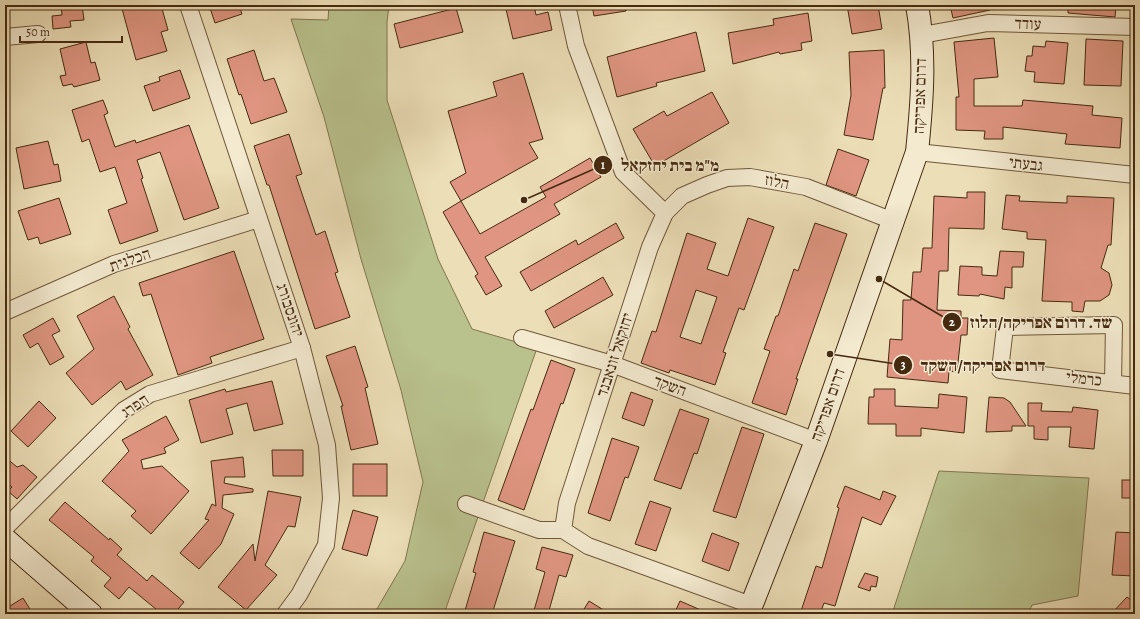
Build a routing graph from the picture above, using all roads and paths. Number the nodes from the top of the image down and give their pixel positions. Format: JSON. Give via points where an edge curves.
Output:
{"nodes":[{"id":1,"x":188,"y":5,"type":"edge"},
{"id":2,"x":567,"y":5,"type":"edge"},
{"id":3,"x":917,"y":5,"type":"edge"},
{"id":4,"x":1135,"y":27,"type":"edge"},
{"id":5,"x":38,"y":34,"type":"dead end"},
{"id":6,"x":922,"y":35,"type":"junction"},
{"id":7,"x":5,"y":37,"type":"edge"},
{"id":8,"x":917,"y":152,"type":"junction"},
{"id":9,"x":1135,"y":176,"type":"edge"},
{"id":10,"x":665,"y":213,"type":"junction"},
{"id":11,"x":259,"y":219,"type":"junction"},
{"id":12,"x":893,"y":221,"type":"junction"},
{"id":13,"x":5,"y":312,"type":"edge"},
{"id":14,"x":522,"y":338,"type":"dead end"},
{"id":15,"x":302,"y":348,"type":"junction"},
{"id":16,"x":612,"y":364,"type":"junction"},
{"id":17,"x":1113,"y":383,"type":"junction"},
{"id":18,"x":1135,"y":386,"type":"edge"},
{"id":19,"x":816,"y":440,"type":"junction"},
{"id":20,"x":466,"y":504,"type":"dead end"},
{"id":21,"x":563,"y":530,"type":"junction"},
{"id":22,"x":6,"y":539,"type":"edge"},
{"id":23,"x":749,"y":610,"type":"edge"},
{"id":24,"x":91,"y":614,"type":"edge"},
{"id":25,"x":285,"y":614,"type":"edge"}],
"edges":[{"from":1,"to":11,"type":"street","name":"יהונסבורג"},
{"from":2,"to":10,"type":"street","via":[[576,46],[623,172]]},
{"from":3,"to":6,"type":"street","name":"דרום אפריקה"},
{"from":4,"to":6,"type":"street","name":"עודד","via":[[988,23]]},
{"from":5,"to":7,"type":"street"},
{"from":6,"to":8,"type":"street","name":"דרום אפריקה","via":[[922,105]]},
{"from":8,"to":9,"type":"street","name":"גבעתי"},
{"from":8,"to":12,"type":"street","name":"דרום אפריקה"},
{"from":10,"to":12,"type":"street","name":"הלוז","via":[[682,196],[707,184],[727,178],[750,177],[806,187]]},
{"from":10,"to":16,"type":"street","name":"יחזקאל זונאבנד","via":[[650,247]]},
{"from":11,"to":13,"type":"street","name":"הכלנית","via":[[114,264]]},
{"from":11,"to":15,"type":"street","name":"יהונסבורג"},
{"from":12,"to":19,"type":"street","name":"דרום אפריקה"},
{"from":14,"to":16,"type":"street","name":"השקד"},
{"from":15,"to":22,"type":"street","name":"הפרג","via":[[150,394],[124,410]]},
{"from":15,"to":25,"type":"street","name":"יהונסבורג","via":[[327,445],[331,498],[326,544],[299,595]]},
{"from":16,"to":19,"type":"street","name":"השקד"},
{"from":16,"to":21,"type":"street","name":"יחזקאל זונאבנד","via":[[567,503]]},
{"from":17,"to":17,"type":"street","name":"כרמלי","via":[[1114,325],[1005,328],[1000,370]]},
{"from":17,"to":18,"type":"street","name":"כרמלי"},
{"from":19,"to":23,"type":"street","name":"דרום אפריקה"},
{"from":20,"to":21,"type":"street","via":[[539,530]]},
{"from":21,"to":23,"type":"street","via":[[588,546]]},
{"from":22,"to":24,"type":"street"}]}
